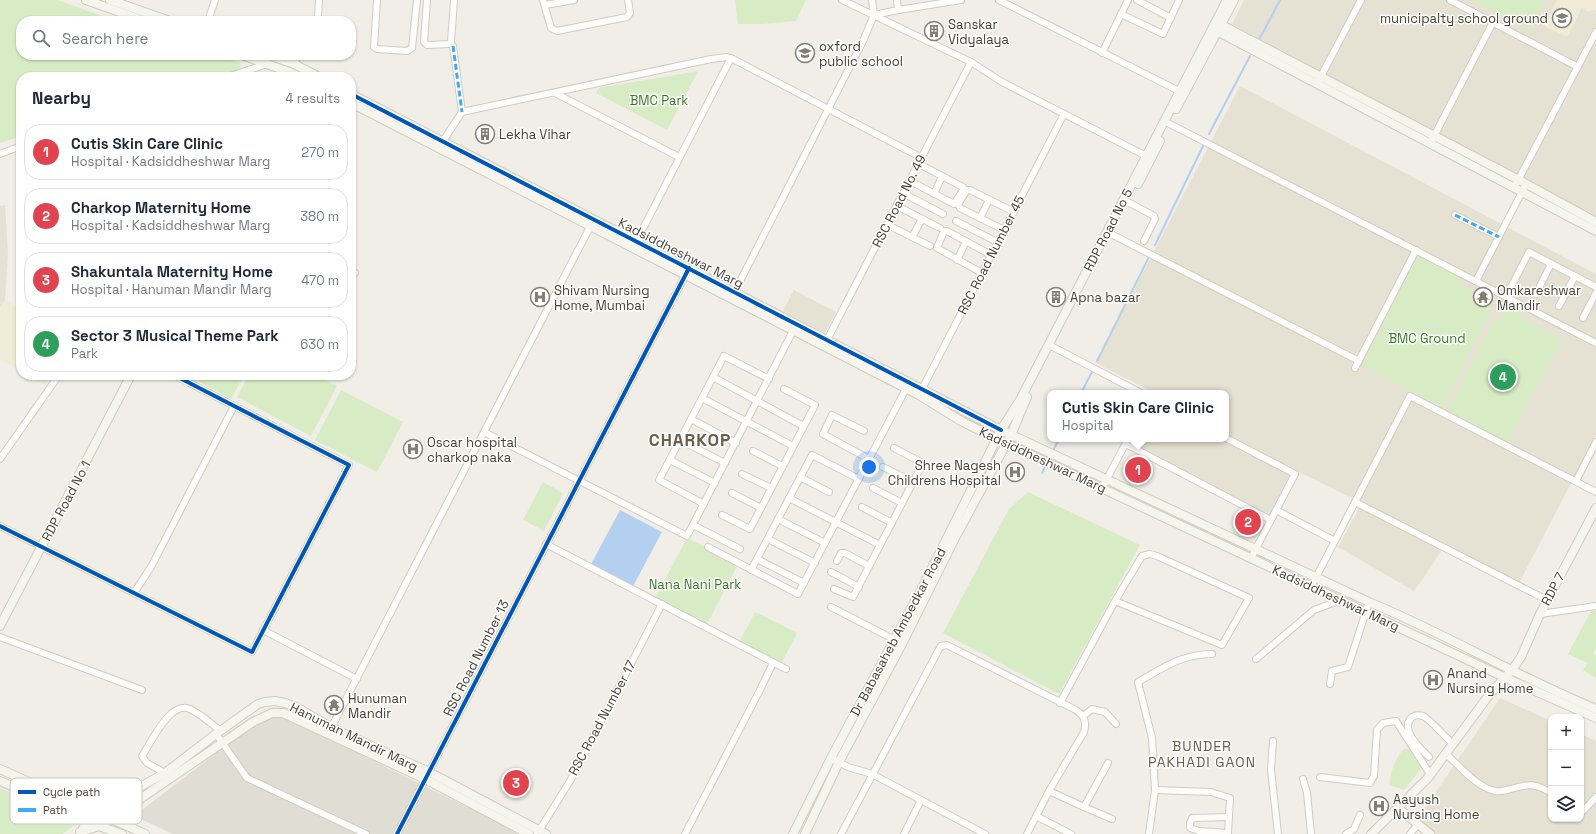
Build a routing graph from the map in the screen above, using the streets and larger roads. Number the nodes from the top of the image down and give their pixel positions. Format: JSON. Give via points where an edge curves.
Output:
{"nodes":[{"id":1,"x":86,"y":0,"type":"edge"},
{"id":2,"x":110,"y":0,"type":"edge"},
{"id":3,"x":215,"y":0,"type":"edge"},
{"id":4,"x":319,"y":0,"type":"edge"},
{"id":5,"x":377,"y":0,"type":"edge"},
{"id":6,"x":417,"y":0,"type":"edge"},
{"id":7,"x":427,"y":0,"type":"edge"},
{"id":8,"x":454,"y":0,"type":"edge"},
{"id":9,"x":574,"y":0,"type":"edge"},
{"id":10,"x":628,"y":0,"type":"edge"},
{"id":11,"x":842,"y":0,"type":"edge"},
{"id":12,"x":872,"y":0,"type":"edge"},
{"id":13,"x":897,"y":0,"type":"edge"},
{"id":14,"x":915,"y":0,"type":"edge"},
{"id":15,"x":959,"y":0,"type":"edge"},
{"id":16,"x":999,"y":0,"type":"edge"},
{"id":17,"x":1128,"y":0,"type":"edge"},
{"id":18,"x":1137,"y":0,"type":"edge"},
{"id":19,"x":1179,"y":0,"type":"edge"},
{"id":20,"x":1227,"y":0,"type":"edge"},
{"id":21,"x":1234,"y":0,"type":"edge"},
{"id":22,"x":1361,"y":0,"type":"edge"},
{"id":23,"x":1450,"y":0,"type":"edge"},
{"id":24,"x":939,"y":2,"type":"edge"},
{"id":25,"x":544,"y":3,"type":"edge"},
{"id":26,"x":916,"y":8,"type":"junction"},
{"id":27,"x":898,"y":10,"type":"junction"},
{"id":28,"x":1121,"y":14,"type":"junction"},
{"id":29,"x":874,"y":15,"type":"junction"},
{"id":30,"x":131,"y":16,"type":"edge"},
{"id":31,"x":156,"y":16,"type":"edge"},
{"id":32,"x":210,"y":16,"type":"edge"},
{"id":33,"x":318,"y":16,"type":"edge"},
{"id":34,"x":1171,"y":18,"type":"junction"},
{"id":35,"x":1493,"y":22,"type":"junction"},
{"id":36,"x":1217,"y":27,"type":"junction"},
{"id":37,"x":1596,"y":32,"type":"edge"},
{"id":38,"x":453,"y":46,"type":"dead end"},
{"id":39,"x":1102,"y":53,"type":"junction"},
{"id":40,"x":727,"y":57,"type":"dead end"},
{"id":41,"x":265,"y":60,"type":"edge"},
{"id":42,"x":268,"y":60,"type":"edge"},
{"id":43,"x":272,"y":60,"type":"edge"},
{"id":44,"x":296,"y":60,"type":"edge"},
{"id":45,"x":971,"y":62,"type":"junction"},
{"id":46,"x":294,"y":64,"type":"junction"},
{"id":47,"x":1578,"y":66,"type":"junction"},
{"id":48,"x":238,"y":72,"type":"edge"},
{"id":49,"x":285,"y":72,"type":"edge"},
{"id":50,"x":289,"y":72,"type":"edge"},
{"id":51,"x":309,"y":72,"type":"edge"},
{"id":52,"x":1321,"y":76,"type":"junction"},
{"id":53,"x":1317,"y":84,"type":"junction"},
{"id":54,"x":555,"y":92,"type":"junction"},
{"id":55,"x":1182,"y":93,"type":"junction"},
{"id":56,"x":356,"y":97,"type":"edge"},
{"id":57,"x":356,"y":105,"type":"edge"},
{"id":58,"x":828,"y":110,"type":"junction"},
{"id":59,"x":462,"y":112,"type":"junction"},
{"id":60,"x":1064,"y":114,"type":"junction"},
{"id":61,"x":1166,"y":122,"type":"junction"},
{"id":62,"x":1434,"y":136,"type":"junction"},
{"id":63,"x":443,"y":141,"type":"junction"},
{"id":64,"x":1430,"y":144,"type":"junction"},
{"id":65,"x":16,"y":148,"type":"edge"},
{"id":66,"x":0,"y":154,"type":"edge"},
{"id":67,"x":679,"y":157,"type":"junction"},
{"id":68,"x":1149,"y":157,"type":"junction"},
{"id":69,"x":920,"y":161,"type":"junction"},
{"id":70,"x":942,"y":176,"type":"junction"},
{"id":71,"x":910,"y":182,"type":"junction"},
{"id":72,"x":1522,"y":182,"type":"junction"},
{"id":73,"x":1518,"y":190,"type":"junction"},
{"id":74,"x":903,"y":193,"type":"junction"},
{"id":75,"x":934,"y":194,"type":"junction"},
{"id":76,"x":989,"y":200,"type":"junction"},
{"id":77,"x":1128,"y":202,"type":"junction"},
{"id":78,"x":897,"y":206,"type":"junction"},
{"id":79,"x":1014,"y":212,"type":"junction"},
{"id":80,"x":943,"y":214,"type":"dead end"},
{"id":81,"x":1455,"y":215,"type":"dead end"},
{"id":82,"x":980,"y":218,"type":"junction"},
{"id":83,"x":922,"y":219,"type":"junction"},
{"id":84,"x":956,"y":221,"type":"dead end"},
{"id":85,"x":592,"y":222,"type":"junction"},
{"id":86,"x":1596,"y":222,"type":"edge"},
{"id":87,"x":890,"y":226,"type":"dead end"},
{"id":88,"x":940,"y":228,"type":"dead end"},
{"id":89,"x":1004,"y":230,"type":"junction"},
{"id":90,"x":1596,"y":231,"type":"edge"},
{"id":91,"x":1109,"y":233,"type":"junction"},
{"id":92,"x":912,"y":237,"type":"junction"},
{"id":93,"x":1499,"y":237,"type":"junction"},
{"id":94,"x":1144,"y":241,"type":"dead end"},
{"id":95,"x":966,"y":242,"type":"junction"},
{"id":96,"x":997,"y":242,"type":"junction"},
{"id":97,"x":634,"y":245,"type":"junction"},
{"id":98,"x":930,"y":246,"type":"dead end"},
{"id":99,"x":1416,"y":250,"type":"junction"},
{"id":100,"x":991,"y":255,"type":"junction"},
{"id":101,"x":957,"y":260,"type":"junction"},
{"id":102,"x":1551,"y":264,"type":"junction"},
{"id":103,"x":687,"y":272,"type":"junction"},
{"id":104,"x":982,"y":273,"type":"junction"},
{"id":105,"x":1575,"y":276,"type":"junction"},
{"id":106,"x":1476,"y":281,"type":"junction"},
{"id":107,"x":1596,"y":287,"type":"edge"},
{"id":108,"x":1596,"y":293,"type":"edge"},
{"id":109,"x":1536,"y":294,"type":"dead end"},
{"id":110,"x":733,"y":295,"type":"junction"},
{"id":111,"x":1506,"y":297,"type":"junction"},
{"id":112,"x":1559,"y":306,"type":"dead end"},
{"id":113,"x":1583,"y":318,"type":"dead end"},
{"id":114,"x":795,"y":328,"type":"junction"},
{"id":115,"x":828,"y":340,"type":"junction"},
{"id":116,"x":1596,"y":343,"type":"edge"},
{"id":117,"x":1053,"y":347,"type":"junction"},
{"id":118,"x":1358,"y":361,"type":"junction"},
{"id":119,"x":1355,"y":368,"type":"dead end"},
{"id":120,"x":713,"y":377,"type":"junction"},
{"id":121,"x":769,"y":379,"type":"junction"},
{"id":122,"x":55,"y":380,"type":"edge"},
{"id":123,"x":128,"y":380,"type":"edge"},
{"id":124,"x":184,"y":380,"type":"edge"},
{"id":125,"x":908,"y":386,"type":"junction"},
{"id":126,"x":784,"y":389,"type":"dead end"},
{"id":127,"x":1135,"y":390,"type":"edge"},
{"id":128,"x":920,"y":392,"type":"junction"},
{"id":129,"x":702,"y":398,"type":"junction"},
{"id":130,"x":757,"y":401,"type":"junction"},
{"id":131,"x":234,"y":406,"type":"junction"},
{"id":132,"x":691,"y":419,"type":"junction"},
{"id":133,"x":746,"y":422,"type":"junction"},
{"id":134,"x":803,"y":426,"type":"junction"},
{"id":135,"x":1001,"y":430,"type":"junction"},
{"id":136,"x":864,"y":431,"type":"dead end"},
{"id":137,"x":484,"y":432,"type":"junction"},
{"id":138,"x":1011,"y":435,"type":"junction"},
{"id":139,"x":997,"y":439,"type":"junction"},
{"id":140,"x":680,"y":440,"type":"junction"},
{"id":141,"x":1229,"y":440,"type":"edge"},
{"id":142,"x":736,"y":442,"type":"junction"},
{"id":143,"x":1127,"y":442,"type":"edge"},
{"id":144,"x":1596,"y":442,"type":"edge"},
{"id":145,"x":1006,"y":443,"type":"junction"},
{"id":146,"x":793,"y":446,"type":"junction"},
{"id":147,"x":894,"y":448,"type":"dead end"},
{"id":148,"x":753,"y":451,"type":"dead end"},
{"id":149,"x":0,"y":459,"type":"edge"},
{"id":150,"x":869,"y":459,"type":"junction"},
{"id":151,"x":670,"y":460,"type":"junction"},
{"id":152,"x":725,"y":463,"type":"junction"},
{"id":153,"x":782,"y":466,"type":"junction"},
{"id":154,"x":883,"y":467,"type":"dead end"},
{"id":155,"x":742,"y":474,"type":"dead end"},
{"id":156,"x":800,"y":477,"type":"junction"},
{"id":157,"x":858,"y":479,"type":"junction"},
{"id":158,"x":982,"y":479,"type":"junction"},
{"id":159,"x":1107,"y":479,"type":"junction"},
{"id":160,"x":579,"y":481,"type":"junction"},
{"id":161,"x":1576,"y":481,"type":"junction"},
{"id":162,"x":913,"y":482,"type":"junction"},
{"id":163,"x":715,"y":483,"type":"junction"},
{"id":164,"x":771,"y":488,"type":"junction"},
{"id":165,"x":874,"y":488,"type":"dead end"},
{"id":166,"x":1102,"y":488,"type":"junction"},
{"id":167,"x":829,"y":492,"type":"dead end"},
{"id":168,"x":1596,"y":492,"type":"edge"},
{"id":169,"x":732,"y":493,"type":"dead end"},
{"id":170,"x":789,"y":498,"type":"junction"},
{"id":171,"x":1355,"y":502,"type":"junction"},
{"id":172,"x":902,"y":503,"type":"junction"},
{"id":173,"x":704,"y":504,"type":"junction"},
{"id":174,"x":862,"y":507,"type":"dead end"},
{"id":175,"x":761,"y":508,"type":"junction"},
{"id":176,"x":1596,"y":508,"type":"edge"},
{"id":177,"x":1276,"y":510,"type":"junction"},
{"id":178,"x":722,"y":515,"type":"dead end"},
{"id":179,"x":778,"y":519,"type":"junction"},
{"id":180,"x":1271,"y":520,"type":"junction"},
{"id":181,"x":836,"y":522,"type":"junction"},
{"id":182,"x":892,"y":523,"type":"junction"},
{"id":183,"x":693,"y":525,"type":"junction"},
{"id":184,"x":0,"y":526,"type":"edge"},
{"id":185,"x":768,"y":539,"type":"junction"},
{"id":186,"x":1335,"y":541,"type":"junction"},
{"id":187,"x":825,"y":542,"type":"junction"},
{"id":188,"x":546,"y":544,"type":"junction"},
{"id":189,"x":880,"y":545,"type":"junction"},
{"id":190,"x":42,"y":546,"type":"junction"},
{"id":191,"x":708,"y":547,"type":"dead end"},
{"id":192,"x":1256,"y":548,"type":"junction"},
{"id":193,"x":740,"y":549,"type":"dead end"},
{"id":194,"x":1251,"y":558,"type":"junction"},
{"id":195,"x":757,"y":559,"type":"junction"},
{"id":196,"x":837,"y":561,"type":"dead end"},
{"id":197,"x":815,"y":563,"type":"junction"},
{"id":198,"x":869,"y":566,"type":"junction"},
{"id":199,"x":751,"y":570,"type":"junction"},
{"id":200,"x":831,"y":572,"type":"dead end"},
{"id":201,"x":1317,"y":576,"type":"junction"},
{"id":202,"x":804,"y":583,"type":"junction"},
{"id":203,"x":1311,"y":586,"type":"junction"},
{"id":204,"x":859,"y":587,"type":"junction"},
{"id":205,"x":834,"y":589,"type":"dead end"},
{"id":206,"x":134,"y":593,"type":"junction"},
{"id":207,"x":1341,"y":600,"type":"junction"},
{"id":208,"x":1547,"y":600,"type":"junction"},
{"id":209,"x":1115,"y":601,"type":"junction"},
{"id":210,"x":1369,"y":602,"type":"junction"},
{"id":211,"x":662,"y":604,"type":"junction"},
{"id":212,"x":831,"y":606,"type":"dead end"},
{"id":213,"x":1596,"y":606,"type":"edge"},
{"id":214,"x":1365,"y":611,"type":"junction"},
{"id":215,"x":1540,"y":614,"type":"junction"},
{"id":216,"x":0,"y":626,"type":"edge"},
{"id":217,"x":263,"y":630,"type":"junction"},
{"id":218,"x":0,"y":637,"type":"edge"},
{"id":219,"x":899,"y":642,"type":"junction"},
{"id":220,"x":1212,"y":654,"type":"dead end"},
{"id":221,"x":1256,"y":659,"type":"dead end"},
{"id":222,"x":773,"y":663,"type":"junction"},
{"id":223,"x":786,"y":670,"type":"dead end"},
{"id":224,"x":1512,"y":670,"type":"junction"},
{"id":225,"x":1506,"y":678,"type":"junction"},
{"id":226,"x":357,"y":679,"type":"junction"},
{"id":227,"x":1330,"y":684,"type":"dead end"},
{"id":228,"x":142,"y":690,"type":"dead end"},
{"id":229,"x":1060,"y":703,"type":"junction"},
{"id":230,"x":1596,"y":709,"type":"edge"},
{"id":231,"x":1083,"y":716,"type":"junction"},
{"id":232,"x":1596,"y":718,"type":"edge"},
{"id":233,"x":1116,"y":724,"type":"dead end"},
{"id":234,"x":1405,"y":729,"type":"junction"},
{"id":235,"x":330,"y":731,"type":"junction"},
{"id":236,"x":218,"y":732,"type":"junction"},
{"id":237,"x":1273,"y":741,"type":"dead end"},
{"id":238,"x":222,"y":743,"type":"junction"},
{"id":239,"x":1453,"y":744,"type":"junction"},
{"id":240,"x":1446,"y":754,"type":"junction"},
{"id":241,"x":1429,"y":757,"type":"dead end"},
{"id":242,"x":831,"y":758,"type":"junction"},
{"id":243,"x":839,"y":762,"type":"junction"},
{"id":244,"x":1108,"y":763,"type":"dead end"},
{"id":245,"x":0,"y":769,"type":"edge"},
{"id":246,"x":165,"y":773,"type":"junction"},
{"id":247,"x":872,"y":774,"type":"junction"},
{"id":248,"x":1430,"y":774,"type":"junction"},
{"id":249,"x":427,"y":776,"type":"junction"},
{"id":250,"x":1320,"y":776,"type":"dead end"},
{"id":251,"x":21,"y":778,"type":"edge"},
{"id":252,"x":1303,"y":779,"type":"dead end"},
{"id":253,"x":0,"y":781,"type":"edge"},
{"id":254,"x":10,"y":785,"type":"edge"},
{"id":255,"x":142,"y":786,"type":"edge"},
{"id":256,"x":1155,"y":790,"type":"junction"},
{"id":257,"x":1049,"y":791,"type":"junction"},
{"id":258,"x":1548,"y":791,"type":"edge"},
{"id":259,"x":1596,"y":797,"type":"edge"},
{"id":260,"x":142,"y":798,"type":"edge"},
{"id":261,"x":921,"y":800,"type":"junction"},
{"id":262,"x":808,"y":806,"type":"junction"},
{"id":263,"x":1084,"y":807,"type":"junction"},
{"id":264,"x":1398,"y":808,"type":"junction"},
{"id":265,"x":817,"y":810,"type":"junction"},
{"id":266,"x":1584,"y":810,"type":"edge"},
{"id":267,"x":1360,"y":815,"type":"dead end"},
{"id":268,"x":1036,"y":816,"type":"junction"},
{"id":269,"x":1229,"y":817,"type":"junction"},
{"id":270,"x":1112,"y":819,"type":"dead end"},
{"id":271,"x":95,"y":824,"type":"edge"},
{"id":272,"x":102,"y":824,"type":"edge"},
{"id":273,"x":124,"y":824,"type":"edge"},
{"id":274,"x":1418,"y":824,"type":"junction"},
{"id":275,"x":98,"y":826,"type":"junction"},
{"id":276,"x":974,"y":831,"type":"edge"},
{"id":277,"x":80,"y":832,"type":"edge"},
{"id":278,"x":541,"y":833,"type":"edge"},
{"id":279,"x":1228,"y":833,"type":"edge"},
{"id":280,"x":122,"y":834,"type":"edge"},
{"id":281,"x":145,"y":834,"type":"edge"},
{"id":282,"x":366,"y":834,"type":"edge"},
{"id":283,"x":396,"y":834,"type":"edge"},
{"id":284,"x":529,"y":834,"type":"edge"},
{"id":285,"x":685,"y":834,"type":"edge"},
{"id":286,"x":794,"y":834,"type":"edge"},
{"id":287,"x":804,"y":834,"type":"edge"},
{"id":288,"x":841,"y":834,"type":"edge"},
{"id":289,"x":904,"y":834,"type":"edge"},
{"id":290,"x":985,"y":834,"type":"edge"},
{"id":291,"x":1027,"y":834,"type":"edge"},
{"id":292,"x":1071,"y":834,"type":"edge"},
{"id":293,"x":1149,"y":834,"type":"edge"},
{"id":294,"x":1278,"y":834,"type":"edge"},
{"id":295,"x":1311,"y":834,"type":"edge"},
{"id":296,"x":1346,"y":834,"type":"edge"},
{"id":297,"x":1371,"y":834,"type":"edge"},
{"id":298,"x":1410,"y":834,"type":"edge"},
{"id":299,"x":1430,"y":834,"type":"edge"}],
"edges":[{"from":1,"to":30,"type":"street"},
{"from":2,"to":31,"type":"street"},
{"from":3,"to":32,"type":"street"},
{"from":4,"to":33,"type":"street"},
{"from":5,"to":6,"type":"street","via":[[374,47],[407,51],[412,48]]},
{"from":7,"to":8,"type":"street","via":[[424,42],[428,45],[451,42]]},
{"from":9,"to":25,"type":"street"},
{"from":10,"to":25,"type":"street","via":[[630,13],[627,17],[557,31],[551,28]]},
{"from":11,"to":29,"type":"street"},
{"from":12,"to":29,"type":"street"},
{"from":13,"to":27,"type":"street"},
{"from":14,"to":26,"type":"street"},
{"from":15,"to":24,"type":"street"},
{"from":16,"to":39,"type":"street"},
{"from":17,"to":28,"type":"street"},
{"from":18,"to":34,"type":"street"},
{"from":19,"to":34,"type":"street"},
{"from":20,"to":36,"type":"street"},
{"from":21,"to":36,"type":"street"},
{"from":22,"to":52,"type":"street"},
{"from":23,"to":35,"type":"street"},
{"from":24,"to":26,"type":"street"},
{"from":26,"to":27,"type":"street"},
{"from":27,"to":29,"type":"street"},
{"from":28,"to":34,"type":"street","via":[[1163,34]]},
{"from":28,"to":39,"type":"street"},
{"from":29,"to":45,"type":"street"},
{"from":29,"to":58,"type":"street"},
{"from":35,"to":47,"type":"street"},
{"from":35,"to":62,"type":"street"},
{"from":36,"to":52,"type":"street"},
{"from":36,"to":53,"type":"street"},
{"from":36,"to":55,"type":"street","name":"RDP Road No 5"},
{"from":37,"to":47,"type":"street"},
{"from":38,"to":59,"type":"street"},
{"from":39,"to":55,"type":"street"},
{"from":40,"to":54,"type":"street"},
{"from":41,"to":48,"type":"street"},
{"from":42,"to":49,"type":"street"},
{"from":43,"to":46,"type":"street"},
{"from":44,"to":46,"type":"street"},
{"from":45,"to":60,"type":"street","via":[[1002,82]]},
{"from":45,"to":69,"type":"street","name":"RSC Road No. 49"},
{"from":46,"to":50,"type":"street"},
{"from":46,"to":51,"type":"street"},
{"from":47,"to":72,"type":"street"},
{"from":52,"to":53,"type":"street"},
{"from":52,"to":62,"type":"street"},
{"from":53,"to":64,"type":"street"},
{"from":54,"to":59,"type":"street"},
{"from":54,"to":67,"type":"street"},
{"from":55,"to":61,"type":"street","name":"RDP Road No 5"},
{"from":56,"to":63,"type":"street","name":"Kadsiddheshwar Marg"},
{"from":57,"to":85,"type":"street","name":"Kadsiddheshwar Marg"},
{"from":58,"to":67,"type":"street","via":[[731,58]]},
{"from":58,"to":69,"type":"street"},
{"from":58,"to":110,"type":"street"},
{"from":59,"to":63,"type":"street"},
{"from":60,"to":68,"type":"street"},
{"from":60,"to":79,"type":"street","name":"RSC Road Number 45"},
{"from":61,"to":68,"type":"street","name":"RDP Road No 5"},
{"from":61,"to":99,"type":"street"},
{"from":62,"to":64,"type":"street"},
{"from":62,"to":72,"type":"street"},
{"from":63,"to":85,"type":"street","name":"Kadsiddheshwar Marg"},
{"from":64,"to":73,"type":"street"},
{"from":65,"to":66,"type":"street"},
{"from":67,"to":97,"type":"street"},
{"from":68,"to":77,"type":"street","name":"RDP Road No 5"},
{"from":68,"to":91,"type":"street","name":"RDP Road No 5"},
{"from":69,"to":70,"type":"street"},
{"from":69,"to":71,"type":"street","name":"RSC Road No. 49"},
{"from":70,"to":75,"type":"street"},
{"from":70,"to":75,"type":"street","via":[[964,189],[954,204]]},
{"from":71,"to":74,"type":"street","name":"RSC Road No. 49"},
{"from":71,"to":75,"type":"street"},
{"from":72,"to":73,"type":"street"},
{"from":72,"to":86,"type":"street"},
{"from":73,"to":90,"type":"street"},
{"from":73,"to":93,"type":"street"},
{"from":74,"to":78,"type":"street","name":"RSC Road No. 49"},
{"from":74,"to":80,"type":"street"},
{"from":76,"to":79,"type":"street"},
{"from":76,"to":82,"type":"street"},
{"from":76,"to":82,"type":"street","via":[[967,190],[958,204],[960,208]]},
{"from":77,"to":91,"type":"street","name":"RDP Road No 5"},
{"from":77,"to":94,"type":"street","via":[[1154,216],[1155,219]]},
{"from":78,"to":83,"type":"street"},
{"from":78,"to":115,"type":"street","name":"RSC Road No. 49"},
{"from":79,"to":89,"type":"street","name":"RSC Road Number 45"},
{"from":81,"to":93,"type":"street"},
{"from":82,"to":89,"type":"street"},
{"from":83,"to":88,"type":"street"},
{"from":83,"to":92,"type":"street"},
{"from":84,"to":96,"type":"street"},
{"from":85,"to":97,"type":"street","name":"Kadsiddheshwar Marg"},
{"from":85,"to":137,"type":"street"},
{"from":87,"to":92,"type":"street"},
{"from":89,"to":96,"type":"street","name":"RSC Road Number 45"},
{"from":91,"to":117,"type":"street","name":"RDP Road No 5"},
{"from":91,"to":118,"type":"street"},
{"from":91,"to":135,"type":"street","name":"RDP Road No 5","via":[[1020,400]]},
{"from":92,"to":98,"type":"street"},
{"from":93,"to":106,"type":"street"},
{"from":95,"to":100,"type":"street"},
{"from":95,"to":101,"type":"street"},
{"from":95,"to":101,"type":"street","via":[[944,231],[937,248]]},
{"from":96,"to":100,"type":"street","name":"RSC Road Number 45"},
{"from":97,"to":103,"type":"street","name":"Kadsiddheshwar Marg"},
{"from":99,"to":106,"type":"street"},
{"from":99,"to":118,"type":"street"},
{"from":100,"to":104,"type":"street","name":"RSC Road Number 45"},
{"from":101,"to":104,"type":"street"},
{"from":102,"to":105,"type":"street"},
{"from":102,"to":109,"type":"street"},
{"from":102,"to":111,"type":"street","via":[[1529,252]]},
{"from":103,"to":110,"type":"street","name":"Kadsiddheshwar Marg"},
{"from":103,"to":160,"type":"street","name":"RSC Road Number 13"},
{"from":104,"to":128,"type":"street","name":"RSC Road Number 45"},
{"from":105,"to":107,"type":"street"},
{"from":105,"to":112,"type":"street"},
{"from":106,"to":111,"type":"street"},
{"from":108,"to":113,"type":"street"},
{"from":110,"to":114,"type":"street","name":"Kadsiddheshwar Marg"},
{"from":111,"to":116,"type":"street"},
{"from":114,"to":115,"type":"street","name":"Kadsiddheshwar Marg"},
{"from":114,"to":121,"type":"street"},
{"from":114,"to":125,"type":"street","name":"Kadsiddheshwar Marg"},
{"from":115,"to":125,"type":"street","name":"Kadsiddheshwar Marg"},
{"from":117,"to":127,"type":"street"},
{"from":117,"to":138,"type":"street","name":"RDP Road No 5","via":[[1024,403]]},
{"from":118,"to":119,"type":"street"},
{"from":120,"to":121,"type":"street","via":[[724,356]]},
{"from":120,"to":129,"type":"street"},
{"from":120,"to":130,"type":"street"},
{"from":121,"to":130,"type":"street"},
{"from":122,"to":149,"type":"street"},
{"from":123,"to":190,"type":"street","name":"RDP Road No 1"},
{"from":124,"to":131,"type":"street"},
{"from":125,"to":128,"type":"street","name":"Kadsiddheshwar Marg"},
{"from":125,"to":150,"type":"street"},
{"from":126,"to":134,"type":"street","via":[[815,405]]},
{"from":128,"to":135,"type":"street","name":"Kadsiddheshwar Marg"},
{"from":128,"to":139,"type":"street","name":"Kadsiddheshwar Marg","via":[[961,421]]},
{"from":129,"to":132,"type":"street"},
{"from":129,"to":133,"type":"street"},
{"from":130,"to":133,"type":"street"},
{"from":130,"to":134,"type":"street"},
{"from":131,"to":206,"type":"street","via":[[151,567]]},
{"from":131,"to":217,"type":"street","via":[[349,466]]},
{"from":132,"to":140,"type":"street"},
{"from":132,"to":142,"type":"street"},
{"from":133,"to":142,"type":"street"},
{"from":133,"to":146,"type":"street"},
{"from":134,"to":146,"type":"street"},
{"from":135,"to":138,"type":"street","name":"Kadsiddheshwar Marg"},
{"from":135,"to":139,"type":"street","name":"Dr Babasaheb Ambedkar Road"},
{"from":136,"to":150,"type":"street","via":[[832,415],[822,434]]},
{"from":137,"to":160,"type":"street"},
{"from":137,"to":226,"type":"street"},
{"from":138,"to":145,"type":"street","name":"Dr Babasaheb Ambedkar Road"},
{"from":138,"to":159,"type":"street","name":"Kadsiddheshwar Marg"},
{"from":139,"to":145,"type":"street","name":"Kadsiddheshwar Marg"},
{"from":139,"to":158,"type":"street","name":"Dr Babasaheb Ambedkar Road"},
{"from":140,"to":151,"type":"street"},
{"from":140,"to":152,"type":"street"},
{"from":141,"to":177,"type":"street","via":[[1295,474]]},
{"from":142,"to":152,"type":"street"},
{"from":143,"to":159,"type":"street"},
{"from":143,"to":180,"type":"street"},
{"from":144,"to":161,"type":"street"},
{"from":145,"to":158,"type":"street","name":"Dr Babasaheb Ambedkar Road"},
{"from":145,"to":166,"type":"street","name":"Kadsiddheshwar Marg"},
{"from":146,"to":153,"type":"street"},
{"from":147,"to":162,"type":"street","via":[[923,463]]},
{"from":148,"to":153,"type":"street"},
{"from":150,"to":157,"type":"street"},
{"from":151,"to":163,"type":"street"},
{"from":151,"to":173,"type":"street","via":[[659,480]]},
{"from":152,"to":163,"type":"street"},
{"from":153,"to":164,"type":"street"},
{"from":154,"to":162,"type":"street"},
{"from":155,"to":164,"type":"street"},
{"from":156,"to":157,"type":"street","via":[[812,455]]},
{"from":156,"to":167,"type":"street"},
{"from":156,"to":170,"type":"street"},
{"from":157,"to":181,"type":"street"},
{"from":158,"to":219,"type":"street","name":"Dr Babasaheb Ambedkar Road"},
{"from":159,"to":166,"type":"street"},
{"from":159,"to":192,"type":"street","name":"Kadsiddheshwar Marg"},
{"from":160,"to":183,"type":"street","via":[[687,536]]},
{"from":160,"to":188,"type":"street","name":"RSC Road Number 13"},
{"from":161,"to":168,"type":"street"},
{"from":161,"to":171,"type":"street","via":[[1410,396]]},
{"from":162,"to":172,"type":"street"},
{"from":163,"to":173,"type":"street"},
{"from":164,"to":175,"type":"street"},
{"from":165,"to":172,"type":"street"},
{"from":166,"to":194,"type":"street","name":"Kadsiddheshwar Marg"},
{"from":169,"to":175,"type":"street"},
{"from":170,"to":179,"type":"street"},
{"from":170,"to":181,"type":"street"},
{"from":171,"to":186,"type":"street"},
{"from":171,"to":208,"type":"street"},
{"from":172,"to":182,"type":"street"},
{"from":173,"to":183,"type":"street"},
{"from":174,"to":182,"type":"street"},
{"from":175,"to":178,"type":"street","via":[[750,529]]},
{"from":176,"to":208,"type":"street","name":"RDP 7"},
{"from":177,"to":180,"type":"street"},
{"from":177,"to":186,"type":"street"},
{"from":179,"to":185,"type":"street"},
{"from":179,"to":187,"type":"street"},
{"from":180,"to":192,"type":"street"},
{"from":181,"to":187,"type":"street"},
{"from":181,"to":189,"type":"street"},
{"from":182,"to":189,"type":"street"},
{"from":183,"to":193,"type":"street"},
{"from":184,"to":190,"type":"street"},
{"from":185,"to":195,"type":"street"},
{"from":185,"to":197,"type":"street"},
{"from":186,"to":201,"type":"street"},
{"from":187,"to":197,"type":"street"},
{"from":188,"to":211,"type":"street"},
{"from":188,"to":249,"type":"street","name":"RSC Road Number 13"},
{"from":189,"to":198,"type":"street"},
{"from":190,"to":206,"type":"street"},
{"from":190,"to":216,"type":"street","name":"RDP Road No 1"},
{"from":191,"to":199,"type":"street"},
{"from":192,"to":194,"type":"street"},
{"from":192,"to":201,"type":"street","name":"Kadsiddheshwar Marg"},
{"from":194,"to":203,"type":"street","name":"Kadsiddheshwar Marg"},
{"from":195,"to":199,"type":"street"},
{"from":195,"to":202,"type":"street"},
{"from":196,"to":198,"type":"street","via":[[842,553],[845,553]]},
{"from":197,"to":202,"type":"street"},
{"from":198,"to":204,"type":"street"},
{"from":199,"to":202,"type":"street","via":[[798,594]]},
{"from":200,"to":204,"type":"street"},
{"from":201,"to":203,"type":"street"},
{"from":201,"to":210,"type":"street","name":"Kadsiddheshwar Marg"},
{"from":203,"to":207,"type":"street","name":"Kadsiddheshwar Marg"},
{"from":204,"to":205,"type":"street","via":[[852,598]]},
{"from":206,"to":217,"type":"street","via":[[252,652]]},
{"from":207,"to":214,"type":"street","name":"Kadsiddheshwar Marg"},
{"from":207,"to":221,"type":"street","via":[[1314,610]]},
{"from":208,"to":215,"type":"street","name":"RDP 7"},
{"from":209,"to":209,"type":"street","via":[[1139,560],[1142,556],[1150,554],[1249,598],[1222,646]]},
{"from":209,"to":229,"type":"street"},
{"from":210,"to":214,"type":"street"},
{"from":210,"to":224,"type":"street","name":"Kadsiddheshwar Marg","via":[[1408,618]]},
{"from":211,"to":222,"type":"street"},
{"from":211,"to":278,"type":"street","name":"RSC Road Number 17"},
{"from":212,"to":219,"type":"street"},
{"from":213,"to":215,"type":"street"},
{"from":214,"to":225,"type":"street","name":"Kadsiddheshwar Marg"},
{"from":214,"to":227,"type":"street","via":[[1348,667],[1332,671]]},
{"from":215,"to":224,"type":"street","name":"RDP 7","via":[[1521,657]]},
{"from":217,"to":226,"type":"street"},
{"from":218,"to":228,"type":"street"},
{"from":219,"to":242,"type":"street","name":"Dr Babasaheb Ambedkar Road"},
{"from":219,"to":243,"type":"street","name":"Dr Babasaheb Ambedkar Road"},
{"from":220,"to":256,"type":"street","via":[[1194,655],[1172,662],[1138,682],[1152,738]]},
{"from":222,"to":223,"type":"street"},
{"from":222,"to":285,"type":"street"},
{"from":224,"to":225,"type":"street","name":"RDP 7"},
{"from":224,"to":230,"type":"street","name":"Kadsiddheshwar Marg"},
{"from":225,"to":232,"type":"street","name":"Kadsiddheshwar Marg"},
{"from":225,"to":239,"type":"street","name":"RDP 7","via":[[1489,695]]},
{"from":226,"to":235,"type":"street"},
{"from":229,"to":231,"type":"street"},
{"from":229,"to":247,"type":"street","via":[[944,645],[938,651]]},
{"from":231,"to":233,"type":"street","via":[[1092,708],[1105,712]]},
{"from":231,"to":257,"type":"street","via":[[1084,732]]},
{"from":234,"to":239,"type":"street","via":[[1412,717],[1421,716]]},
{"from":234,"to":241,"type":"street"},
{"from":234,"to":248,"type":"street"},
{"from":234,"to":250,"type":"street","via":[[1396,721],[1383,723],[1377,730],[1374,776],[1370,783]]},
{"from":235,"to":236,"type":"street","name":"Hanuman Mandir Marg","via":[[298,708],[285,703],[265,702],[258,704]]},
{"from":235,"to":238,"type":"street","via":[[283,712],[272,713],[253,722]]},
{"from":235,"to":249,"type":"street","name":"Hanuman Mandir Marg"},
{"from":236,"to":238,"type":"street"},
{"from":236,"to":246,"type":"street","name":"Hanuman Mandir Marg"},
{"from":236,"to":246,"type":"street","via":[[190,709],[182,708],[168,715],[142,756]]},
{"from":237,"to":294,"type":"street","via":[[1271,770]]},
{"from":238,"to":260,"type":"street"},
{"from":238,"to":282,"type":"street","via":[[247,778]]},
{"from":239,"to":240,"type":"street","name":"RDP 7"},
{"from":240,"to":248,"type":"street","name":"RDP 7"},
{"from":240,"to":258,"type":"street","via":[[1479,784],[1495,791],[1538,785]]},
{"from":242,"to":243,"type":"street"},
{"from":242,"to":262,"type":"street","name":"Dr Babasaheb Ambedkar Road"},
{"from":243,"to":247,"type":"street"},
{"from":243,"to":265,"type":"street","name":"Dr Babasaheb Ambedkar Road"},
{"from":244,"to":263,"type":"street"},
{"from":245,"to":251,"type":"street"},
{"from":246,"to":255,"type":"street","name":"Hanuman Mandir Marg"},
{"from":247,"to":261,"type":"street"},
{"from":247,"to":288,"type":"street"},
{"from":248,"to":264,"type":"street","name":"RDP 7"},
{"from":249,"to":278,"type":"street","name":"Hanuman Mandir Marg"},
{"from":249,"to":283,"type":"street","name":"RSC Road Number 13"},
{"from":249,"to":284,"type":"street"},
{"from":252,"to":295,"type":"street"},
{"from":253,"to":254,"type":"street"},
{"from":256,"to":269,"type":"street","via":[[1211,792],[1230,798]]},
{"from":256,"to":293,"type":"street"},
{"from":257,"to":263,"type":"street"},
{"from":257,"to":268,"type":"street"},
{"from":259,"to":266,"type":"street"},
{"from":261,"to":276,"type":"street"},
{"from":261,"to":289,"type":"street"},
{"from":262,"to":265,"type":"street"},
{"from":262,"to":286,"type":"street","name":"Dr Babasaheb Ambedkar Road"},
{"from":263,"to":270,"type":"street"},
{"from":264,"to":274,"type":"street"},
{"from":264,"to":297,"type":"street","name":"RDP 7"},
{"from":265,"to":287,"type":"street","name":"Dr Babasaheb Ambedkar Road"},
{"from":267,"to":296,"type":"street","via":[[1354,829]]},
{"from":268,"to":291,"type":"street"},
{"from":268,"to":292,"type":"street"},
{"from":269,"to":279,"type":"street"},
{"from":269,"to":279,"type":"street","via":[[1192,818],[1190,823],[1190,828],[1199,831]]},
{"from":271,"to":275,"type":"street"},
{"from":272,"to":275,"type":"street"},
{"from":273,"to":281,"type":"street"},
{"from":274,"to":298,"type":"street"},
{"from":274,"to":299,"type":"street"},
{"from":275,"to":277,"type":"street"},
{"from":275,"to":280,"type":"street"},
{"from":276,"to":290,"type":"street"}]}
